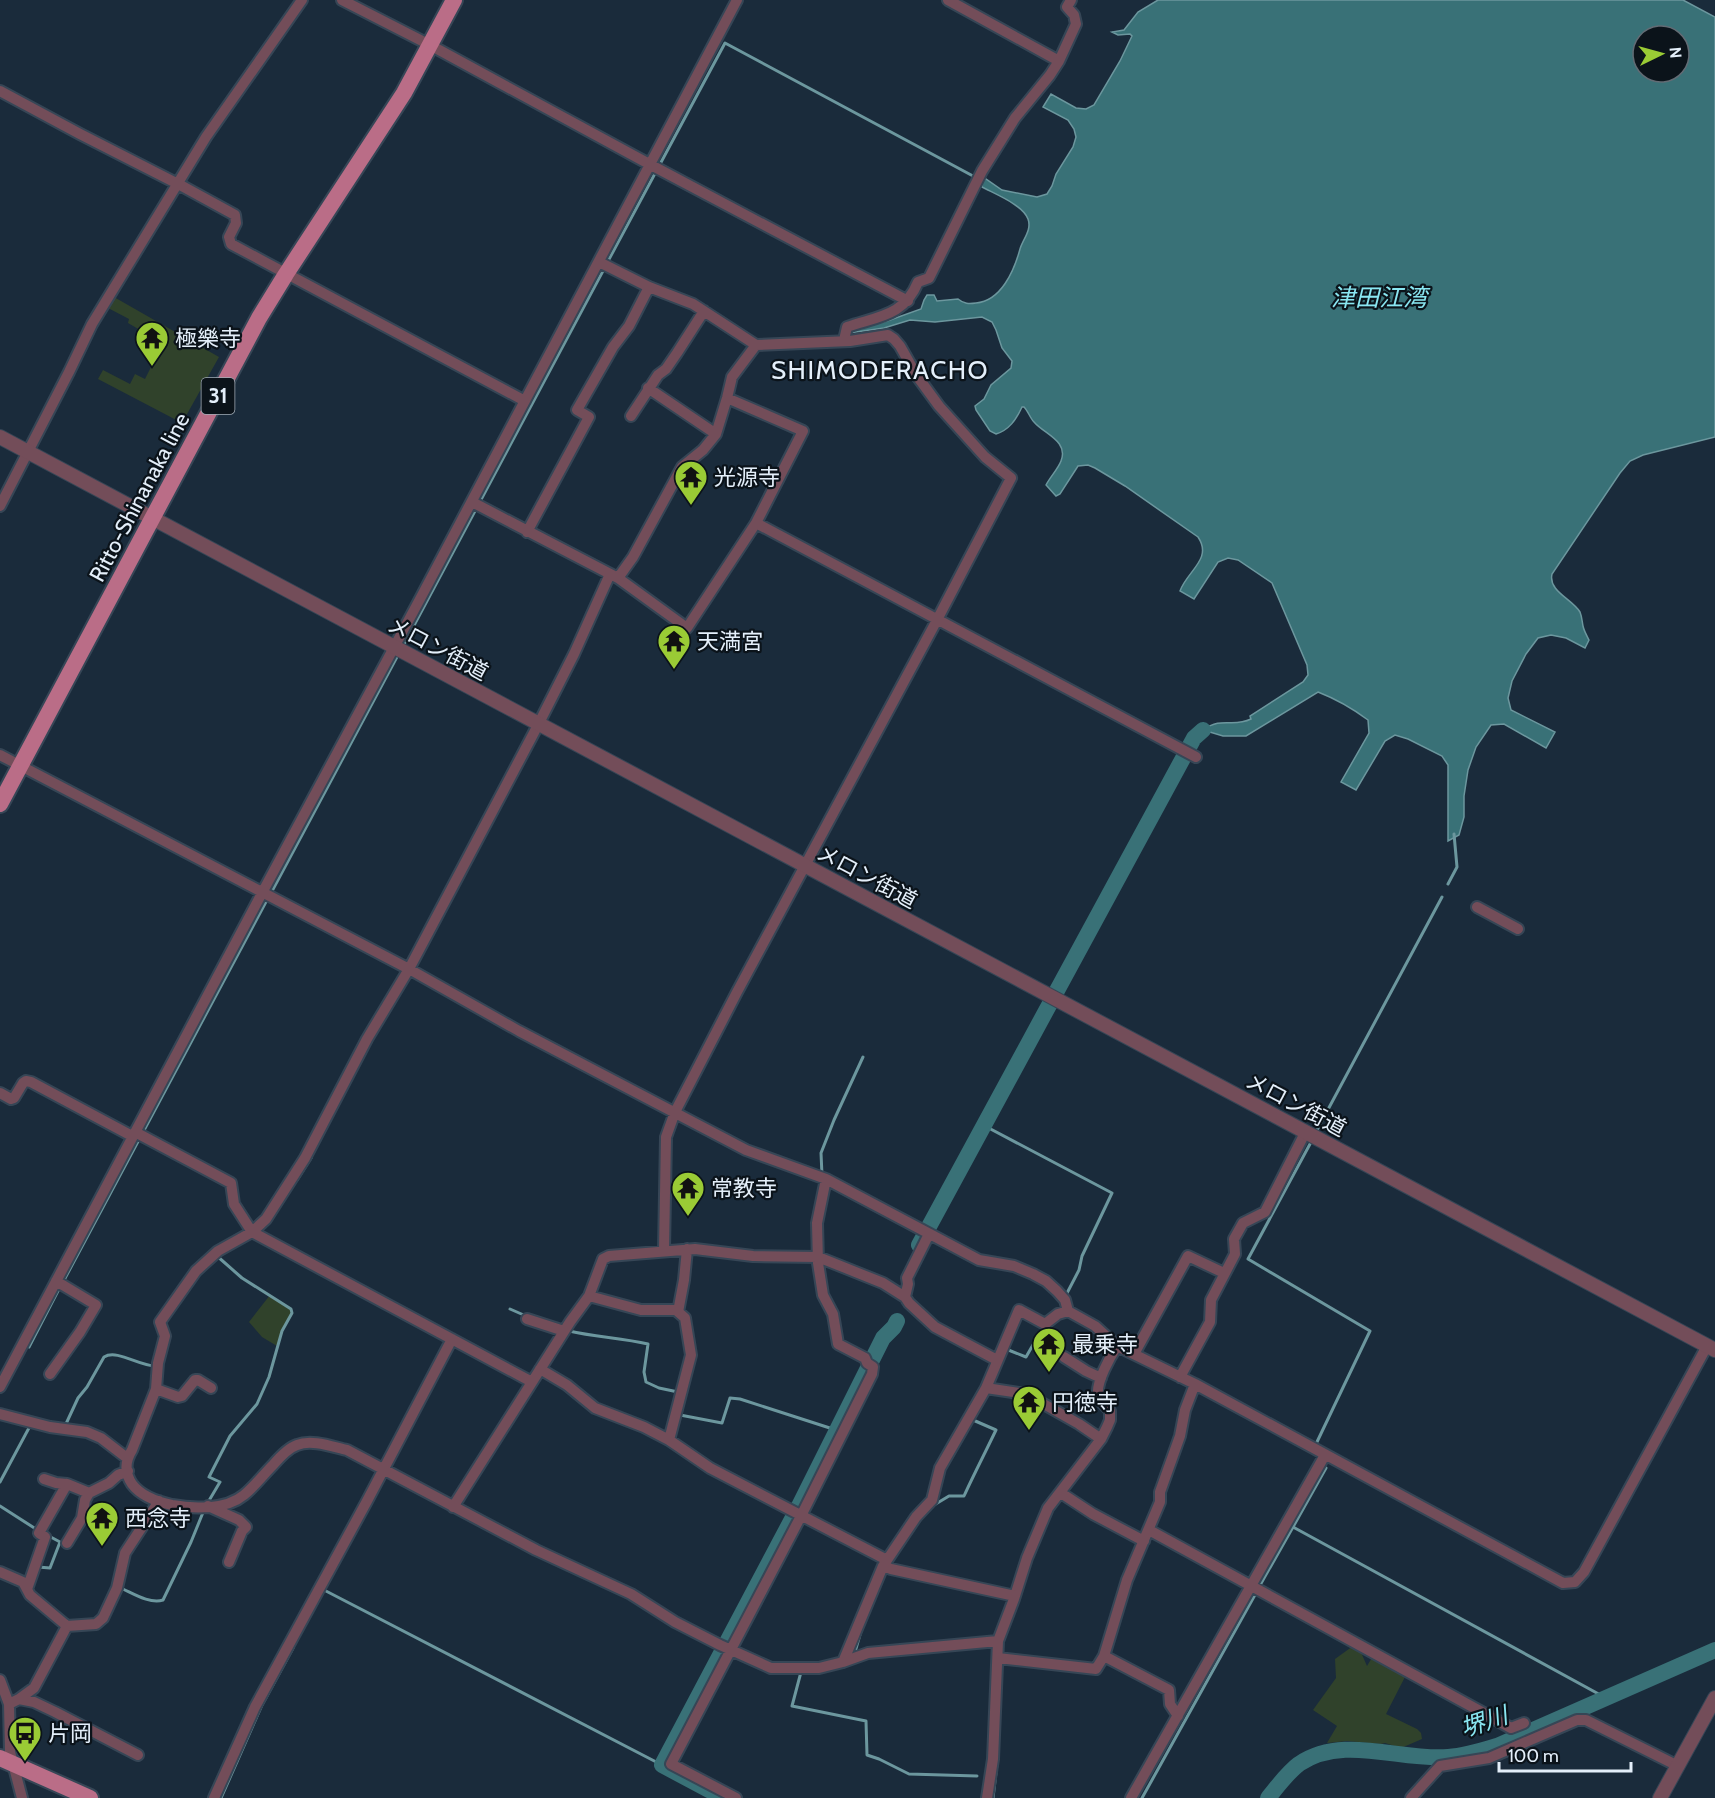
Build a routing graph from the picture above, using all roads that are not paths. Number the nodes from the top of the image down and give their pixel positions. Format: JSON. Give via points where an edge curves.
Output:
{"nodes":[{"id":1,"x":302,"y":0,"type":"edge"},
{"id":2,"x":342,"y":0,"type":"edge"},
{"id":3,"x":454,"y":0,"type":"edge"},
{"id":4,"x":737,"y":0,"type":"edge"},
{"id":5,"x":948,"y":0,"type":"edge"},
{"id":6,"x":1071,"y":0,"type":"edge"},
{"id":7,"x":430,"y":45,"type":"junction"},
{"id":8,"x":1059,"y":61,"type":"junction"},
{"id":9,"x":0,"y":91,"type":"edge"},
{"id":10,"x":655,"y":167,"type":"junction"},
{"id":11,"x":176,"y":184,"type":"junction"},
{"id":12,"x":604,"y":265,"type":"junction"},
{"id":13,"x":286,"y":274,"type":"junction"},
{"id":14,"x":649,"y":287,"type":"junction"},
{"id":15,"x":908,"y":301,"type":"junction"},
{"id":16,"x":704,"y":310,"type":"junction"},
{"id":17,"x":844,"y":340,"type":"junction"},
{"id":18,"x":756,"y":345,"type":"junction"},
{"id":19,"x":648,"y":388,"type":"junction"},
{"id":20,"x":727,"y":398,"type":"junction"},
{"id":21,"x":525,"y":401,"type":"junction"},
{"id":22,"x":631,"y":416,"type":"dead end"},
{"id":23,"x":716,"y":434,"type":"junction"},
{"id":24,"x":0,"y":437,"type":"edge"},
{"id":25,"x":27,"y":452,"type":"junction"},
{"id":26,"x":477,"y":504,"type":"junction"},
{"id":27,"x":0,"y":506,"type":"edge"},
{"id":28,"x":153,"y":518,"type":"junction"},
{"id":29,"x":756,"y":523,"type":"junction"},
{"id":30,"x":527,"y":531,"type":"junction"},
{"id":31,"x":614,"y":576,"type":"junction"},
{"id":32,"x":937,"y":620,"type":"junction"},
{"id":33,"x":398,"y":651,"type":"junction"},
{"id":34,"x":538,"y":725,"type":"junction"},
{"id":35,"x":0,"y":755,"type":"edge"},
{"id":36,"x":1196,"y":757,"type":"dead end"},
{"id":37,"x":21,"y":765,"type":"junction"},
{"id":38,"x":0,"y":804,"type":"edge"},
{"id":39,"x":805,"y":867,"type":"junction"},
{"id":40,"x":267,"y":896,"type":"junction"},
{"id":41,"x":1477,"y":907,"type":"dead end"},
{"id":42,"x":1518,"y":929,"type":"dead end"},
{"id":43,"x":409,"y":969,"type":"junction"},
{"id":44,"x":0,"y":1093,"type":"edge"},
{"id":45,"x":675,"y":1112,"type":"junction"},
{"id":46,"x":1305,"y":1132,"type":"junction"},
{"id":47,"x":137,"y":1135,"type":"junction"},
{"id":48,"x":826,"y":1179,"type":"junction"},
{"id":49,"x":252,"y":1232,"type":"junction"},
{"id":50,"x":927,"y":1233,"type":"junction"},
{"id":51,"x":687,"y":1249,"type":"junction"},
{"id":52,"x":664,"y":1250,"type":"junction"},
{"id":53,"x":818,"y":1257,"type":"junction"},
{"id":54,"x":1224,"y":1273,"type":"junction"},
{"id":55,"x":59,"y":1283,"type":"junction"},
{"id":56,"x":589,"y":1296,"type":"junction"},
{"id":57,"x":905,"y":1297,"type":"junction"},
{"id":58,"x":1068,"y":1311,"type":"junction"},
{"id":59,"x":678,"y":1312,"type":"junction"},
{"id":60,"x":527,"y":1319,"type":"dead end"},
{"id":61,"x":564,"y":1331,"type":"junction"},
{"id":62,"x":452,"y":1339,"type":"junction"},
{"id":63,"x":1713,"y":1345,"type":"edge"},
{"id":64,"x":1117,"y":1346,"type":"junction"},
{"id":65,"x":1134,"y":1354,"type":"junction"},
{"id":66,"x":1064,"y":1357,"type":"dead end"},
{"id":67,"x":998,"y":1360,"type":"junction"},
{"id":68,"x":540,"y":1369,"type":"junction"},
{"id":69,"x":50,"y":1374,"type":"dead end"},
{"id":70,"x":1180,"y":1377,"type":"junction"},
{"id":71,"x":1101,"y":1378,"type":"junction"},
{"id":72,"x":532,"y":1382,"type":"junction"},
{"id":73,"x":1195,"y":1384,"type":"junction"},
{"id":74,"x":0,"y":1387,"type":"edge"},
{"id":75,"x":211,"y":1388,"type":"dead end"},
{"id":76,"x":986,"y":1388,"type":"junction"},
{"id":77,"x":156,"y":1389,"type":"junction"},
{"id":78,"x":0,"y":1414,"type":"edge"},
{"id":79,"x":1101,"y":1439,"type":"junction"},
{"id":80,"x":669,"y":1440,"type":"junction"},
{"id":81,"x":1325,"y":1455,"type":"junction"},
{"id":82,"x":127,"y":1458,"type":"junction"},
{"id":83,"x":383,"y":1469,"type":"junction"},
{"id":84,"x":128,"y":1471,"type":"junction"},
{"id":85,"x":44,"y":1479,"type":"dead end"},
{"id":86,"x":67,"y":1484,"type":"junction"},
{"id":87,"x":89,"y":1493,"type":"junction"},
{"id":88,"x":1061,"y":1493,"type":"junction"},
{"id":89,"x":159,"y":1501,"type":"junction"},
{"id":90,"x":208,"y":1506,"type":"junction"},
{"id":91,"x":453,"y":1508,"type":"junction"},
{"id":92,"x":797,"y":1513,"type":"junction"},
{"id":93,"x":1146,"y":1535,"type":"junction"},
{"id":94,"x":67,"y":1543,"type":"dead end"},
{"id":95,"x":229,"y":1562,"type":"dead end"},
{"id":96,"x":885,"y":1563,"type":"junction"},
{"id":97,"x":0,"y":1572,"type":"edge"},
{"id":98,"x":1251,"y":1586,"type":"junction"},
{"id":99,"x":27,"y":1589,"type":"junction"},
{"id":100,"x":1015,"y":1596,"type":"junction"},
{"id":101,"x":67,"y":1626,"type":"junction"},
{"id":102,"x":998,"y":1641,"type":"junction"},
{"id":103,"x":727,"y":1648,"type":"junction"},
{"id":104,"x":1104,"y":1656,"type":"junction"},
{"id":105,"x":998,"y":1658,"type":"junction"},
{"id":106,"x":843,"y":1662,"type":"junction"},
{"id":107,"x":0,"y":1680,"type":"edge"},
{"id":108,"x":1715,"y":1698,"type":"edge"},
{"id":109,"x":14,"y":1702,"type":"junction"},
{"id":110,"x":1178,"y":1716,"type":"junction"},
{"id":111,"x":1524,"y":1723,"type":"dead end"},
{"id":112,"x":138,"y":1755,"type":"dead end"},
{"id":113,"x":7,"y":1761,"type":"edge"},
{"id":114,"x":1678,"y":1766,"type":"junction"},
{"id":115,"x":22,"y":1798,"type":"edge"},
{"id":116,"x":90,"y":1798,"type":"edge"},
{"id":117,"x":214,"y":1798,"type":"edge"},
{"id":118,"x":736,"y":1798,"type":"edge"},
{"id":119,"x":987,"y":1798,"type":"edge"},
{"id":120,"x":1131,"y":1798,"type":"edge"},
{"id":121,"x":1411,"y":1798,"type":"edge"},
{"id":122,"x":1660,"y":1798,"type":"edge"}],
"edges":[{"from":1,"to":11,"type":"street"},
{"from":2,"to":7,"type":"street"},
{"from":3,"to":7,"type":"main road","name":"Ritto-Shinanaka line","number":"31"},
{"from":4,"to":10,"type":"street"},
{"from":5,"to":8,"type":"street"},
{"from":6,"to":8,"type":"street","via":[[1067,8],[1076,24]]},
{"from":7,"to":10,"type":"street"},
{"from":7,"to":13,"type":"main road","name":"Ritto-Shinanaka line","number":"31","via":[[404,93]]},
{"from":8,"to":15,"type":"street","via":[[987,162],[929,278],[918,282]]},
{"from":9,"to":11,"type":"street"},
{"from":10,"to":12,"type":"street"},
{"from":10,"to":15,"type":"street"},
{"from":11,"to":13,"type":"street","via":[[235,215],[231,244]]},
{"from":11,"to":25,"type":"street","via":[[92,324]]},
{"from":12,"to":14,"type":"street"},
{"from":12,"to":21,"type":"street"},
{"from":13,"to":21,"type":"street"},
{"from":13,"to":28,"type":"main road","name":"Ritto-Shinanaka line","number":"31"},
{"from":14,"to":16,"type":"street"},
{"from":14,"to":30,"type":"street","via":[[577,410],[589,417]]},
{"from":15,"to":17,"type":"street","via":[[901,308],[848,327]]},
{"from":16,"to":18,"type":"street"},
{"from":16,"to":19,"type":"street","via":[[677,353]]},
{"from":17,"to":18,"type":"street"},
{"from":17,"to":32,"type":"street","via":[[888,335],[894,339],[939,406],[985,457],[1011,478]]},
{"from":18,"to":20,"type":"street","via":[[732,376]]},
{"from":19,"to":22,"type":"street"},
{"from":19,"to":23,"type":"street"},
{"from":20,"to":23,"type":"street"},
{"from":20,"to":29,"type":"street","via":[[803,431]]},
{"from":21,"to":26,"type":"street"},
{"from":23,"to":31,"type":"street","via":[[682,467],[633,557]]},
{"from":24,"to":25,"type":"street","name":"メロン街道"},
{"from":25,"to":27,"type":"street"},
{"from":25,"to":28,"type":"street","name":"メロン街道"},
{"from":26,"to":30,"type":"street"},
{"from":26,"to":33,"type":"street"},
{"from":28,"to":33,"type":"street","name":"メロン街道"},
{"from":28,"to":37,"type":"main road","name":"Ritto-Shinanaka line","number":"31"},
{"from":29,"to":31,"type":"street","via":[[687,628]]},
{"from":29,"to":32,"type":"street"},
{"from":30,"to":31,"type":"street"},
{"from":31,"to":34,"type":"street"},
{"from":32,"to":36,"type":"street"},
{"from":32,"to":39,"type":"street"},
{"from":33,"to":34,"type":"street","name":"メロン街道"},
{"from":33,"to":40,"type":"street"},
{"from":34,"to":39,"type":"street","name":"メロン街道"},
{"from":34,"to":43,"type":"street"},
{"from":35,"to":37,"type":"street"},
{"from":37,"to":38,"type":"main road","name":"Ritto-Shinanaka line","number":"31"},
{"from":37,"to":40,"type":"street"},
{"from":39,"to":45,"type":"street"},
{"from":39,"to":46,"type":"street","name":"メロン街道"},
{"from":40,"to":43,"type":"street"},
{"from":40,"to":47,"type":"street"},
{"from":41,"to":42,"type":"street"},
{"from":43,"to":45,"type":"street"},
{"from":43,"to":49,"type":"street","via":[[304,1158],[266,1218]]},
{"from":44,"to":47,"type":"street","via":[[12,1099],[22,1083],[31,1082]]},
{"from":45,"to":48,"type":"street","via":[[746,1150]]},
{"from":45,"to":52,"type":"street","via":[[666,1137]]},
{"from":46,"to":54,"type":"street","via":[[1265,1212],[1243,1223],[1234,1239],[1235,1254]]},
{"from":46,"to":63,"type":"street","name":"メロン街道"},
{"from":47,"to":49,"type":"street","via":[[231,1183],[234,1204]]},
{"from":47,"to":55,"type":"street"},
{"from":48,"to":50,"type":"street"},
{"from":48,"to":53,"type":"street","via":[[817,1223]]},
{"from":49,"to":62,"type":"street"},
{"from":49,"to":77,"type":"street","via":[[218,1251],[196,1271],[160,1322],[165,1336]]},
{"from":50,"to":57,"type":"street","via":[[907,1278]]},
{"from":50,"to":58,"type":"street","via":[[979,1260],[1014,1266],[1046,1281],[1065,1300]]},
{"from":51,"to":52,"type":"street"},
{"from":51,"to":53,"type":"street"},
{"from":51,"to":59,"type":"street"},
{"from":52,"to":56,"type":"street","via":[[603,1259]]},
{"from":53,"to":57,"type":"street","via":[[883,1283]]},
{"from":53,"to":92,"type":"street","via":[[823,1294],[838,1344],[865,1358],[873,1367]]},
{"from":54,"to":65,"type":"street","via":[[1188,1256]]},
{"from":54,"to":70,"type":"street","via":[[1211,1300],[1210,1322]]},
{"from":55,"to":69,"type":"street","via":[[96,1305]]},
{"from":55,"to":74,"type":"street"},
{"from":56,"to":59,"type":"street","via":[[641,1310]]},
{"from":56,"to":61,"type":"street"},
{"from":57,"to":67,"type":"street","via":[[935,1327]]},
{"from":58,"to":64,"type":"street","via":[[1090,1323]]},
{"from":58,"to":67,"type":"street","via":[[1045,1324],[1019,1310]]},
{"from":59,"to":80,"type":"street","via":[[685,1318],[691,1355]]},
{"from":60,"to":61,"type":"street"},
{"from":61,"to":68,"type":"street"},
{"from":62,"to":72,"type":"street"},
{"from":62,"to":83,"type":"street"},
{"from":63,"to":81,"type":"street","via":[[1575,1582],[1563,1583]]},
{"from":64,"to":65,"type":"street"},
{"from":64,"to":71,"type":"street"},
{"from":65,"to":70,"type":"street"},
{"from":66,"to":71,"type":"street"},
{"from":67,"to":76,"type":"street"},
{"from":68,"to":72,"type":"street"},
{"from":68,"to":80,"type":"street","via":[[595,1408]]},
{"from":70,"to":73,"type":"street"},
{"from":71,"to":79,"type":"street","via":[[1099,1399],[1110,1411],[1110,1420]]},
{"from":72,"to":91,"type":"street"},
{"from":73,"to":81,"type":"street"},
{"from":73,"to":93,"type":"street","via":[[1160,1502]]},
{"from":75,"to":77,"type":"street","via":[[195,1380],[178,1397]]},
{"from":76,"to":79,"type":"street","via":[[1026,1394]]},
{"from":76,"to":96,"type":"street","via":[[940,1468],[932,1500]]},
{"from":77,"to":82,"type":"street"},
{"from":78,"to":82,"type":"street","via":[[87,1432]]},
{"from":79,"to":88,"type":"street"},
{"from":80,"to":92,"type":"street","via":[[710,1468]]},
{"from":81,"to":98,"type":"street"},
{"from":82,"to":84,"type":"street"},
{"from":83,"to":90,"type":"street","via":[[347,1450],[300,1444],[279,1458],[244,1495]]},
{"from":83,"to":91,"type":"street"},
{"from":83,"to":117,"type":"street","via":[[255,1707]]},
{"from":84,"to":87,"type":"street"},
{"from":84,"to":89,"type":"street","via":[[138,1490]]},
{"from":85,"to":86,"type":"street"},
{"from":86,"to":87,"type":"street"},
{"from":86,"to":99,"type":"street","via":[[39,1533],[45,1537]]},
{"from":87,"to":94,"type":"street","via":[[82,1518]]},
{"from":88,"to":93,"type":"street","via":[[1093,1514]]},
{"from":88,"to":100,"type":"street","via":[[1048,1508]]},
{"from":89,"to":90,"type":"street"},
{"from":89,"to":101,"type":"street","via":[[125,1553],[117,1588],[103,1618],[96,1624]]},
{"from":90,"to":95,"type":"street","via":[[246,1527]]},
{"from":91,"to":103,"type":"street","via":[[632,1594],[675,1622]]},
{"from":92,"to":96,"type":"street"},
{"from":92,"to":103,"type":"street"},
{"from":93,"to":98,"type":"street"},
{"from":93,"to":104,"type":"street","via":[[1127,1580]]},
{"from":96,"to":100,"type":"street","via":[[891,1569]]},
{"from":96,"to":106,"type":"street"},
{"from":97,"to":99,"type":"street","via":[[23,1582]]},
{"from":98,"to":110,"type":"street"},
{"from":98,"to":111,"type":"street","via":[[1511,1728]]},
{"from":99,"to":101,"type":"street"},
{"from":100,"to":102,"type":"street"},
{"from":101,"to":109,"type":"street","via":[[34,1688]]},
{"from":102,"to":105,"type":"street"},
{"from":102,"to":106,"type":"street","via":[[868,1653]]},
{"from":103,"to":106,"type":"street","via":[[771,1668],[819,1668]]},
{"from":103,"to":118,"type":"street","via":[[671,1764]]},
{"from":104,"to":105,"type":"street","via":[[1096,1669]]},
{"from":104,"to":110,"type":"street","via":[[1169,1690],[1170,1704]]},
{"from":105,"to":119,"type":"street"},
{"from":107,"to":109,"type":"street"},
{"from":108,"to":114,"type":"street"},
{"from":109,"to":112,"type":"street","via":[[34,1702]]},
{"from":109,"to":113,"type":"street"},
{"from":110,"to":120,"type":"street"},
{"from":113,"to":115,"type":"street"},
{"from":113,"to":116,"type":"main road"},
{"from":114,"to":121,"type":"street","via":[[1586,1720],[1577,1720],[1489,1758],[1440,1766]]},
{"from":114,"to":122,"type":"street"}]}
